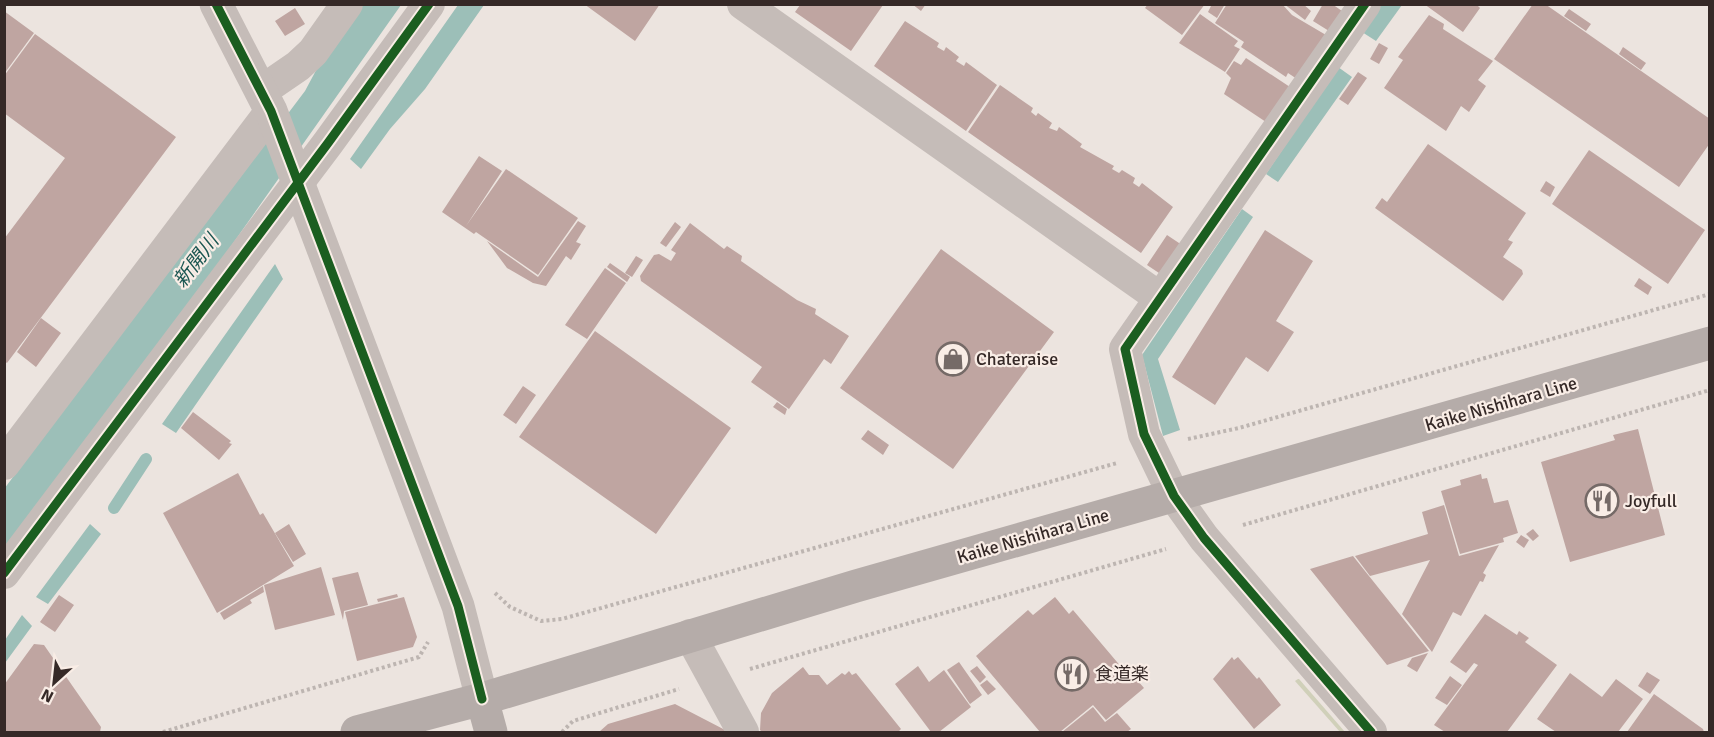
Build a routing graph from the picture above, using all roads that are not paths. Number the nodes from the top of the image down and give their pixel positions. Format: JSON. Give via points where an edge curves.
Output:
{"nodes":[{"id":1,"x":216,"y":4,"type":"edge"},
{"id":2,"x":346,"y":4,"type":"edge"},
{"id":3,"x":429,"y":4,"type":"edge"},
{"id":4,"x":743,"y":4,"type":"edge"},
{"id":5,"x":1365,"y":4,"type":"edge"},
{"id":6,"x":269,"y":107,"type":"junction"},
{"id":7,"x":298,"y":181,"type":"junction"},
{"id":8,"x":1160,"y":298,"type":"junction"},
{"id":9,"x":1710,"y":343,"type":"edge"},
{"id":10,"x":4,"y":464,"type":"edge"},
{"id":11,"x":1174,"y":496,"type":"junction"},
{"id":12,"x":4,"y":573,"type":"edge"},
{"id":13,"x":690,"y":635,"type":"junction"},
{"id":14,"x":482,"y":699,"type":"junction"},
{"id":15,"x":357,"y":732,"type":"edge"},
{"id":16,"x":491,"y":732,"type":"edge"},
{"id":17,"x":743,"y":732,"type":"edge"},
{"id":18,"x":1371,"y":732,"type":"edge"}],
"edges":[{"from":1,"to":6,"type":"street"},
{"from":2,"to":6,"type":"street"},
{"from":3,"to":7,"type":"street"},
{"from":4,"to":8,"type":"street"},
{"from":5,"to":8,"type":"street"},
{"from":6,"to":7,"type":"street"},
{"from":6,"to":10,"type":"street"},
{"from":7,"to":12,"type":"street"},
{"from":7,"to":14,"type":"street","via":[[458,606]]},
{"from":8,"to":11,"type":"street","via":[[1125,349],[1144,434]]},
{"from":9,"to":11,"type":"main road","name":"Kaike Nishihara Line"},
{"from":11,"to":13,"type":"main road","name":"Kaike Nishihara Line"},
{"from":11,"to":18,"type":"street","via":[[1204,538]]},
{"from":13,"to":14,"type":"main road","name":"Kaike Nishihara Line"},
{"from":13,"to":17,"type":"street"},
{"from":14,"to":15,"type":"main road","name":"Kaike Nishihara Line"},
{"from":14,"to":16,"type":"main road"}]}
